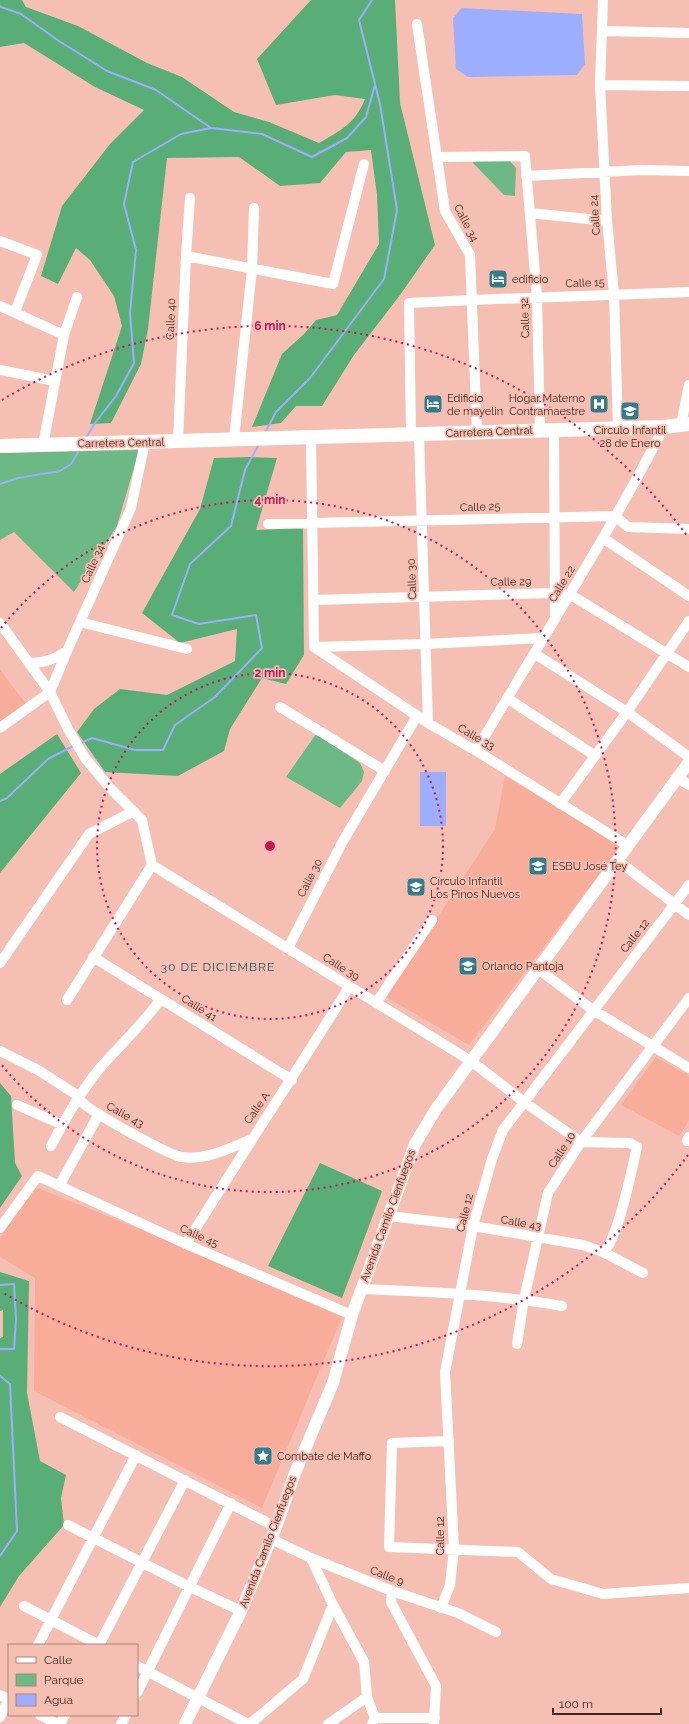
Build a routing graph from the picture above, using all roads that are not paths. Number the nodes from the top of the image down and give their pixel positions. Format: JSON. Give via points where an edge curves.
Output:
{"nodes":[{"id":1,"x":603,"y":0,"type":"edge"},
{"id":2,"x":417,"y":24,"type":"dead end"},
{"id":3,"x":603,"y":30,"type":"junction"},
{"id":4,"x":689,"y":33,"type":"edge"},
{"id":5,"x":600,"y":85,"type":"junction"},
{"id":6,"x":689,"y":86,"type":"edge"},
{"id":7,"x":437,"y":157,"type":"junction"},
{"id":8,"x":364,"y":164,"type":"dead end"},
{"id":9,"x":689,"y":170,"type":"edge"},
{"id":10,"x":604,"y":171,"type":"junction"},
{"id":11,"x":526,"y":176,"type":"junction"},
{"id":12,"x":190,"y":198,"type":"dead end"},
{"id":13,"x":254,"y":208,"type":"dead end"},
{"id":14,"x":530,"y":213,"type":"junction"},
{"id":15,"x":607,"y":221,"type":"junction"},
{"id":16,"x":0,"y":241,"type":"edge"},
{"id":17,"x":186,"y":256,"type":"junction"},
{"id":18,"x":252,"y":269,"type":"junction"},
{"id":19,"x":689,"y":292,"type":"edge"},
{"id":20,"x":614,"y":294,"type":"junction"},
{"id":21,"x":77,"y":297,"type":"dead end"},
{"id":22,"x":537,"y":297,"type":"junction"},
{"id":23,"x":472,"y":300,"type":"junction"},
{"id":24,"x":409,"y":303,"type":"joint"},
{"id":25,"x":0,"y":306,"type":"edge"},
{"id":26,"x":15,"y":312,"type":"junction"},
{"id":27,"x":64,"y":335,"type":"junction"},
{"id":28,"x":0,"y":370,"type":"edge"},
{"id":29,"x":54,"y":381,"type":"junction"},
{"id":30,"x":689,"y":385,"type":"edge"},
{"id":31,"x":685,"y":425,"type":"edge"},
{"id":32,"x":664,"y":427,"type":"junction"},
{"id":33,"x":618,"y":428,"type":"junction"},
{"id":34,"x":547,"y":430,"type":"junction"},
{"id":35,"x":477,"y":433,"type":"junction"},
{"id":36,"x":415,"y":435,"type":"junction"},
{"id":37,"x":310,"y":437,"type":"junction"},
{"id":38,"x":238,"y":439,"type":"junction"},
{"id":39,"x":145,"y":442,"type":"junction"},
{"id":40,"x":178,"y":442,"type":"junction"},
{"id":41,"x":43,"y":445,"type":"junction"},
{"id":42,"x":0,"y":446,"type":"edge"},
{"id":43,"x":615,"y":516,"type":"junction"},
{"id":44,"x":554,"y":517,"type":"junction"},
{"id":45,"x":422,"y":521,"type":"junction"},
{"id":46,"x":312,"y":522,"type":"junction"},
{"id":47,"x":268,"y":524,"type":"dead end"},
{"id":48,"x":689,"y":529,"type":"edge"},
{"id":49,"x":603,"y":538,"type":"junction"},
{"id":50,"x":555,"y":593,"type":"junction"},
{"id":51,"x":571,"y":595,"type":"junction"},
{"id":52,"x":424,"y":596,"type":"junction"},
{"id":53,"x":689,"y":596,"type":"edge"},
{"id":54,"x":314,"y":600,"type":"junction"},
{"id":55,"x":555,"y":619,"type":"junction"},
{"id":56,"x":689,"y":621,"type":"edge"},
{"id":57,"x":80,"y":622,"type":"junction"},
{"id":58,"x":0,"y":623,"type":"edge"},
{"id":59,"x":544,"y":638,"type":"junction"},
{"id":60,"x":425,"y":644,"type":"junction"},
{"id":61,"x":314,"y":647,"type":"junction"},
{"id":62,"x":188,"y":649,"type":"dead end"},
{"id":63,"x":67,"y":651,"type":"junction"},
{"id":64,"x":668,"y":653,"type":"junction"},
{"id":65,"x":535,"y":654,"type":"junction"},
{"id":66,"x":30,"y":663,"type":"junction"},
{"id":67,"x":689,"y":667,"type":"edge"},
{"id":68,"x":50,"y":692,"type":"junction"},
{"id":69,"x":507,"y":698,"type":"junction"},
{"id":70,"x":280,"y":707,"type":"dead end"},
{"id":71,"x":627,"y":712,"type":"junction"},
{"id":72,"x":417,"y":716,"type":"junction"},
{"id":73,"x":428,"y":723,"type":"junction"},
{"id":74,"x":0,"y":728,"type":"edge"},
{"id":75,"x":476,"y":751,"type":"junction"},
{"id":76,"x":594,"y":755,"type":"junction"},
{"id":77,"x":689,"y":757,"type":"edge"},
{"id":78,"x":689,"y":762,"type":"edge"},
{"id":79,"x":385,"y":771,"type":"junction"},
{"id":80,"x":678,"y":778,"type":"junction"},
{"id":81,"x":689,"y":785,"type":"edge"},
{"id":82,"x":560,"y":804,"type":"junction"},
{"id":83,"x":134,"y":811,"type":"junction"},
{"id":84,"x":627,"y":845,"type":"junction"},
{"id":85,"x":617,"y":860,"type":"junction"},
{"id":86,"x":152,"y":865,"type":"junction"},
{"id":87,"x":689,"y":885,"type":"edge"},
{"id":88,"x":674,"y":904,"type":"junction"},
{"id":89,"x":689,"y":915,"type":"edge"},
{"id":90,"x":432,"y":920,"type":"dead end"},
{"id":91,"x":288,"y":948,"type":"junction"},
{"id":92,"x":93,"y":957,"type":"junction"},
{"id":93,"x":0,"y":963,"type":"edge"},
{"id":94,"x":538,"y":969,"type":"junction"},
{"id":95,"x":349,"y":987,"type":"junction"},
{"id":96,"x":689,"y":998,"type":"edge"},
{"id":97,"x":161,"y":999,"type":"junction"},
{"id":98,"x":67,"y":1000,"type":"dead end"},
{"id":99,"x":376,"y":1003,"type":"junction"},
{"id":100,"x":593,"y":1010,"type":"junction"},
{"id":101,"x":652,"y":1046,"type":"junction"},
{"id":102,"x":0,"y":1051,"type":"edge"},
{"id":103,"x":471,"y":1061,"type":"junction"},
{"id":104,"x":689,"y":1068,"type":"edge"},
{"id":105,"x":292,"y":1080,"type":"junction"},
{"id":106,"x":80,"y":1097,"type":"junction"},
{"id":107,"x":524,"y":1102,"type":"junction"},
{"id":108,"x":17,"y":1106,"type":"dead end"},
{"id":109,"x":99,"y":1114,"type":"junction"},
{"id":110,"x":63,"y":1125,"type":"junction"},
{"id":111,"x":250,"y":1140,"type":"junction"},
{"id":112,"x":581,"y":1142,"type":"junction"},
{"id":113,"x":51,"y":1146,"type":"dead end"},
{"id":114,"x":59,"y":1186,"type":"junction"},
{"id":115,"x":389,"y":1216,"type":"junction"},
{"id":116,"x":473,"y":1226,"type":"junction"},
{"id":117,"x":0,"y":1228,"type":"edge"},
{"id":118,"x":538,"y":1238,"type":"junction"},
{"id":119,"x":186,"y":1244,"type":"junction"},
{"id":120,"x":603,"y":1252,"type":"junction"},
{"id":121,"x":643,"y":1273,"type":"dead end"},
{"id":122,"x":362,"y":1289,"type":"junction"},
{"id":123,"x":460,"y":1294,"type":"junction"},
{"id":124,"x":524,"y":1299,"type":"junction"},
{"id":125,"x":562,"y":1306,"type":"dead end"},
{"id":126,"x":352,"y":1315,"type":"junction"},
{"id":127,"x":517,"y":1344,"type":"dead end"},
{"id":128,"x":60,"y":1417,"type":"dead end"},
{"id":129,"x":449,"y":1441,"type":"junction"},
{"id":130,"x":136,"y":1455,"type":"junction"},
{"id":131,"x":185,"y":1480,"type":"junction"},
{"id":132,"x":231,"y":1503,"type":"junction"},
{"id":133,"x":68,"y":1525,"type":"dead end"},
{"id":134,"x":276,"y":1527,"type":"junction"},
{"id":135,"x":94,"y":1539,"type":"junction"},
{"id":136,"x":271,"y":1539,"type":"junction"},
{"id":137,"x":454,"y":1549,"type":"junction"},
{"id":138,"x":311,"y":1558,"type":"junction"},
{"id":139,"x":143,"y":1563,"type":"junction"},
{"id":140,"x":190,"y":1587,"type":"junction"},
{"id":141,"x":689,"y":1588,"type":"edge"},
{"id":142,"x":392,"y":1591,"type":"junction"},
{"id":143,"x":333,"y":1605,"type":"junction"},
{"id":144,"x":24,"y":1606,"type":"dead end"},
{"id":145,"x":441,"y":1608,"type":"junction"},
{"id":146,"x":241,"y":1611,"type":"junction"},
{"id":147,"x":51,"y":1620,"type":"junction"},
{"id":148,"x":496,"y":1632,"type":"dead end"},
{"id":149,"x":39,"y":1644,"type":"edge"},
{"id":150,"x":97,"y":1644,"type":"edge"},
{"id":151,"x":100,"y":1644,"type":"edge"},
{"id":152,"x":138,"y":1667,"type":"edge"},
{"id":153,"x":148,"y":1672,"type":"junction"},
{"id":154,"x":138,"y":1691,"type":"edge"},
{"id":155,"x":367,"y":1697,"type":"junction"},
{"id":156,"x":198,"y":1698,"type":"junction"},
{"id":157,"x":8,"y":1701,"type":"edge"},
{"id":158,"x":42,"y":1716,"type":"edge"},
{"id":159,"x":0,"y":1717,"type":"edge"},
{"id":160,"x":236,"y":1721,"type":"edge"},
{"id":161,"x":374,"y":1721,"type":"edge"},
{"id":162,"x":435,"y":1721,"type":"edge"},
{"id":163,"x":59,"y":1724,"type":"edge"},
{"id":164,"x":185,"y":1724,"type":"edge"},
{"id":165,"x":249,"y":1724,"type":"edge"},
{"id":166,"x":328,"y":1724,"type":"edge"}],
"edges":[{"from":1,"to":3,"type":"street","name":"Calle 24"},
{"from":2,"to":7,"type":"street","name":"Calle 34"},
{"from":3,"to":4,"type":"street"},
{"from":3,"to":5,"type":"street","name":"Calle 24"},
{"from":5,"to":6,"type":"street"},
{"from":5,"to":10,"type":"street","name":"Calle 24"},
{"from":7,"to":11,"type":"street","name":"Calle 32","via":[[525,156]]},
{"from":7,"to":23,"type":"street","name":"Calle 34","via":[[444,211],[470,255]]},
{"from":8,"to":18,"type":"street","via":[[333,284]]},
{"from":9,"to":10,"type":"street"},
{"from":10,"to":11,"type":"street"},
{"from":10,"to":15,"type":"street","name":"Calle 24"},
{"from":11,"to":14,"type":"street","name":"Calle 32"},
{"from":12,"to":17,"type":"street","name":"Calle 40"},
{"from":13,"to":18,"type":"street"},
{"from":14,"to":15,"type":"street"},
{"from":14,"to":22,"type":"street","name":"Calle 32"},
{"from":15,"to":20,"type":"street","name":"Calle 24"},
{"from":16,"to":26,"type":"street","via":[[37,255]]},
{"from":17,"to":18,"type":"street"},
{"from":17,"to":40,"type":"street","name":"Calle 40"},
{"from":18,"to":38,"type":"street"},
{"from":19,"to":20,"type":"street","name":"Calle 15"},
{"from":20,"to":22,"type":"street","name":"Calle 15"},
{"from":20,"to":33,"type":"street","name":"Calle 24"},
{"from":21,"to":27,"type":"street"},
{"from":22,"to":23,"type":"street","name":"Calle 15"},
{"from":22,"to":34,"type":"street","name":"Calle 32"},
{"from":23,"to":24,"type":"street","name":"Calle 15"},
{"from":23,"to":35,"type":"street","name":"Calle 34"},
{"from":24,"to":36,"type":"street","name":"Calle 30"},
{"from":25,"to":26,"type":"street"},
{"from":26,"to":27,"type":"street"},
{"from":27,"to":29,"type":"street"},
{"from":28,"to":29,"type":"street"},
{"from":29,"to":41,"type":"street"},
{"from":30,"to":31,"type":"street"},
{"from":31,"to":32,"type":"highway","name":"Carretera Central"},
{"from":32,"to":33,"type":"highway","name":"Carretera Central"},
{"from":32,"to":43,"type":"street","name":"Calle 22"},
{"from":33,"to":34,"type":"highway","name":"Carretera Central"},
{"from":34,"to":35,"type":"highway","name":"Carretera Central"},
{"from":34,"to":44,"type":"street","name":"Calle 32"},
{"from":35,"to":36,"type":"highway","name":"Carretera Central"},
{"from":36,"to":37,"type":"highway","name":"Carretera Central"},
{"from":36,"to":45,"type":"street","name":"Calle 30"},
{"from":37,"to":38,"type":"highway","name":"Carretera Central"},
{"from":37,"to":46,"type":"street"},
{"from":38,"to":40,"type":"highway","name":"Carretera Central"},
{"from":39,"to":40,"type":"highway","name":"Carretera Central"},
{"from":39,"to":41,"type":"highway","name":"Carretera Central"},
{"from":39,"to":57,"type":"street","name":"Calle 34","via":[[131,508]]},
{"from":41,"to":42,"type":"highway","name":"Carretera Central"},
{"from":43,"to":44,"type":"street","name":"Calle 25"},
{"from":43,"to":48,"type":"street","via":[[628,527]]},
{"from":43,"to":49,"type":"street","name":"Calle 22"},
{"from":44,"to":45,"type":"street","name":"Calle 25"},
{"from":44,"to":50,"type":"street","name":"Calle 32"},
{"from":45,"to":46,"type":"street","name":"Calle 25"},
{"from":45,"to":52,"type":"street","name":"Calle 30"},
{"from":46,"to":47,"type":"street","name":"Calle 25"},
{"from":46,"to":54,"type":"street"},
{"from":49,"to":51,"type":"street","name":"Calle 22"},
{"from":49,"to":53,"type":"street"},
{"from":50,"to":51,"type":"street","name":"Calle 29"},
{"from":50,"to":52,"type":"street","name":"Calle 29"},
{"from":50,"to":55,"type":"street","name":"Calle 32"},
{"from":51,"to":55,"type":"street","name":"Calle 22"},
{"from":51,"to":64,"type":"street","name":"Calle 29"},
{"from":52,"to":54,"type":"street","name":"Calle 29"},
{"from":52,"to":60,"type":"street","name":"Calle 30"},
{"from":54,"to":61,"type":"street"},
{"from":55,"to":59,"type":"street","name":"Calle 22"},
{"from":56,"to":64,"type":"street"},
{"from":57,"to":62,"type":"street"},
{"from":57,"to":63,"type":"street","name":"Calle 34"},
{"from":58,"to":66,"type":"street"},
{"from":59,"to":60,"type":"street"},
{"from":59,"to":65,"type":"street","name":"Calle 22"},
{"from":60,"to":61,"type":"street"},
{"from":60,"to":73,"type":"street","name":"Calle 30"},
{"from":61,"to":72,"type":"street","name":"Calle 33"},
{"from":63,"to":66,"type":"street","via":[[54,659]]},
{"from":63,"to":68,"type":"street","name":"Calle 34"},
{"from":64,"to":67,"type":"street","name":"Calle 29"},
{"from":64,"to":71,"type":"street"},
{"from":65,"to":69,"type":"street","name":"Calle 22"},
{"from":65,"to":71,"type":"street"},
{"from":66,"to":68,"type":"street"},
{"from":68,"to":74,"type":"street"},
{"from":68,"to":83,"type":"street","via":[[85,758],[110,788]]},
{"from":69,"to":75,"type":"street","name":"Calle 22"},
{"from":69,"to":76,"type":"street"},
{"from":70,"to":79,"type":"street"},
{"from":71,"to":76,"type":"street"},
{"from":71,"to":77,"type":"street"},
{"from":72,"to":73,"type":"street","name":"Calle 33"},
{"from":72,"to":79,"type":"street","name":"Calle 30"},
{"from":73,"to":75,"type":"street","name":"Calle 33"},
{"from":75,"to":82,"type":"street","name":"Calle 33"},
{"from":76,"to":82,"type":"street"},
{"from":78,"to":80,"type":"main road","name":"Avenida Camilo Cienfuegos"},
{"from":79,"to":91,"type":"street","name":"Calle 30","via":[[340,847]]},
{"from":80,"to":81,"type":"street"},
{"from":80,"to":84,"type":"main road","name":"Avenida Camilo Cienfuegos"},
{"from":82,"to":84,"type":"street","name":"Calle 33"},
{"from":83,"to":86,"type":"street","via":[[142,820]]},
{"from":83,"to":93,"type":"street","via":[[89,834]]},
{"from":84,"to":85,"type":"main road","name":"Avenida Camilo Cienfuegos"},
{"from":85,"to":88,"type":"street"},
{"from":85,"to":94,"type":"main road","name":"Avenida Camilo Cienfuegos"},
{"from":86,"to":91,"type":"street","name":"Calle 39"},
{"from":86,"to":92,"type":"street"},
{"from":87,"to":88,"type":"street","name":"Calle 12"},
{"from":88,"to":89,"type":"street"},
{"from":88,"to":100,"type":"street","name":"Calle 12"},
{"from":90,"to":99,"type":"street"},
{"from":91,"to":95,"type":"street","name":"Calle 39"},
{"from":92,"to":97,"type":"street","name":"Calle 41"},
{"from":92,"to":98,"type":"street"},
{"from":94,"to":100,"type":"street"},
{"from":94,"to":103,"type":"main road","name":"Avenida Camilo Cienfuegos"},
{"from":95,"to":99,"type":"street","name":"Calle 39"},
{"from":95,"to":105,"type":"street","name":"Calle A"},
{"from":96,"to":101,"type":"street","name":"Calle 10"},
{"from":97,"to":105,"type":"street","name":"Calle 41"},
{"from":97,"to":106,"type":"street","via":[[99,1070]]},
{"from":99,"to":103,"type":"street","name":"Calle 39"},
{"from":100,"to":101,"type":"street"},
{"from":100,"to":107,"type":"street","name":"Calle 12"},
{"from":101,"to":104,"type":"street"},
{"from":101,"to":112,"type":"street","name":"Calle 10"},
{"from":102,"to":106,"type":"street","name":"Calle 43","via":[[38,1070]]},
{"from":103,"to":107,"type":"street","name":"Calle 39"},
{"from":103,"to":115,"type":"main road","name":"Avenida Camilo Cienfuegos","via":[[436,1109],[415,1144]]},
{"from":105,"to":111,"type":"street","name":"Calle A"},
{"from":106,"to":109,"type":"street","name":"Calle 43","via":[[82,1102]]},
{"from":106,"to":110,"type":"street"},
{"from":107,"to":112,"type":"street","name":"Calle 39"},
{"from":107,"to":116,"type":"street","name":"Calle 12","via":[[503,1130]]},
{"from":108,"to":110,"type":"street"},
{"from":109,"to":111,"type":"street","name":"Calle 43","via":[[181,1158],[203,1158]]},
{"from":109,"to":114,"type":"street"},
{"from":110,"to":113,"type":"street"},
{"from":111,"to":119,"type":"street","name":"Calle A"},
{"from":112,"to":118,"type":"street","name":"Calle 10","via":[[548,1193]]},
{"from":112,"to":120,"type":"street","via":[[630,1143],[637,1147],[616,1226]]},
{"from":114,"to":117,"type":"street","name":"Calle 45","via":[[38,1176]]},
{"from":114,"to":119,"type":"street","name":"Calle 45"},
{"from":115,"to":116,"type":"street","name":"Calle 43"},
{"from":115,"to":122,"type":"main road","name":"Avenida Camilo Cienfuegos"},
{"from":116,"to":118,"type":"street","name":"Calle 43"},
{"from":116,"to":123,"type":"street","name":"Calle 12"},
{"from":118,"to":120,"type":"street","name":"Calle 43"},
{"from":118,"to":124,"type":"street","name":"Calle 10"},
{"from":119,"to":126,"type":"street","name":"Calle 45"},
{"from":120,"to":121,"type":"street","name":"Calle 43"},
{"from":122,"to":123,"type":"street"},
{"from":122,"to":126,"type":"main road","name":"Avenida Camilo Cienfuegos"},
{"from":123,"to":124,"type":"street"},
{"from":123,"to":129,"type":"street","name":"Calle 12","via":[[445,1372]]},
{"from":124,"to":125,"type":"street"},
{"from":124,"to":127,"type":"street","name":"Calle 10"},
{"from":126,"to":134,"type":"main road","name":"Avenida Camilo Cienfuegos","via":[[333,1383],[295,1473]]},
{"from":128,"to":130,"type":"street"},
{"from":129,"to":137,"type":"street","name":"Calle 12"},
{"from":129,"to":137,"type":"street","via":[[392,1443],[389,1547]]},
{"from":130,"to":131,"type":"street"},
{"from":130,"to":135,"type":"street"},
{"from":131,"to":132,"type":"street"},
{"from":131,"to":139,"type":"street"},
{"from":132,"to":134,"type":"street"},
{"from":132,"to":140,"type":"street"},
{"from":133,"to":135,"type":"street"},
{"from":134,"to":136,"type":"main road","name":"Avenida Camilo Cienfuegos"},
{"from":135,"to":139,"type":"street"},
{"from":135,"to":147,"type":"street"},
{"from":136,"to":138,"type":"street","name":"Calle 9"},
{"from":136,"to":146,"type":"main road","name":"Avenida Camilo Cienfuegos"},
{"from":137,"to":141,"type":"street","via":[[518,1552],[551,1579],[603,1594]]},
{"from":137,"to":145,"type":"street","name":"Calle 12","via":[[450,1584]]},
{"from":138,"to":142,"type":"street","name":"Calle 9"},
{"from":138,"to":143,"type":"street"},
{"from":139,"to":140,"type":"street"},
{"from":139,"to":151,"type":"street"},
{"from":140,"to":146,"type":"street"},
{"from":140,"to":153,"type":"street"},
{"from":142,"to":145,"type":"street","name":"Calle 9"},
{"from":142,"to":162,"type":"street","via":[[391,1602],[436,1686]]},
{"from":143,"to":155,"type":"street","via":[[364,1662]]},
{"from":143,"to":165,"type":"street","via":[[303,1679]]},
{"from":144,"to":147,"type":"street"},
{"from":145,"to":148,"type":"street","name":"Calle 9","via":[[458,1613]]},
{"from":146,"to":156,"type":"main road","name":"Avenida Camilo Cienfuegos"},
{"from":147,"to":149,"type":"street"},
{"from":147,"to":150,"type":"street"},
{"from":152,"to":153,"type":"street"},
{"from":153,"to":154,"type":"street"},
{"from":153,"to":156,"type":"street"},
{"from":155,"to":161,"type":"street"},
{"from":155,"to":166,"type":"street"},
{"from":156,"to":160,"type":"street"},
{"from":156,"to":164,"type":"main road","name":"Avenida Camilo Cienfuegos"},
{"from":157,"to":159,"type":"street"},
{"from":158,"to":163,"type":"street"},
{"from":160,"to":165,"type":"street"},
{"from":161,"to":162,"type":"street"}]}
